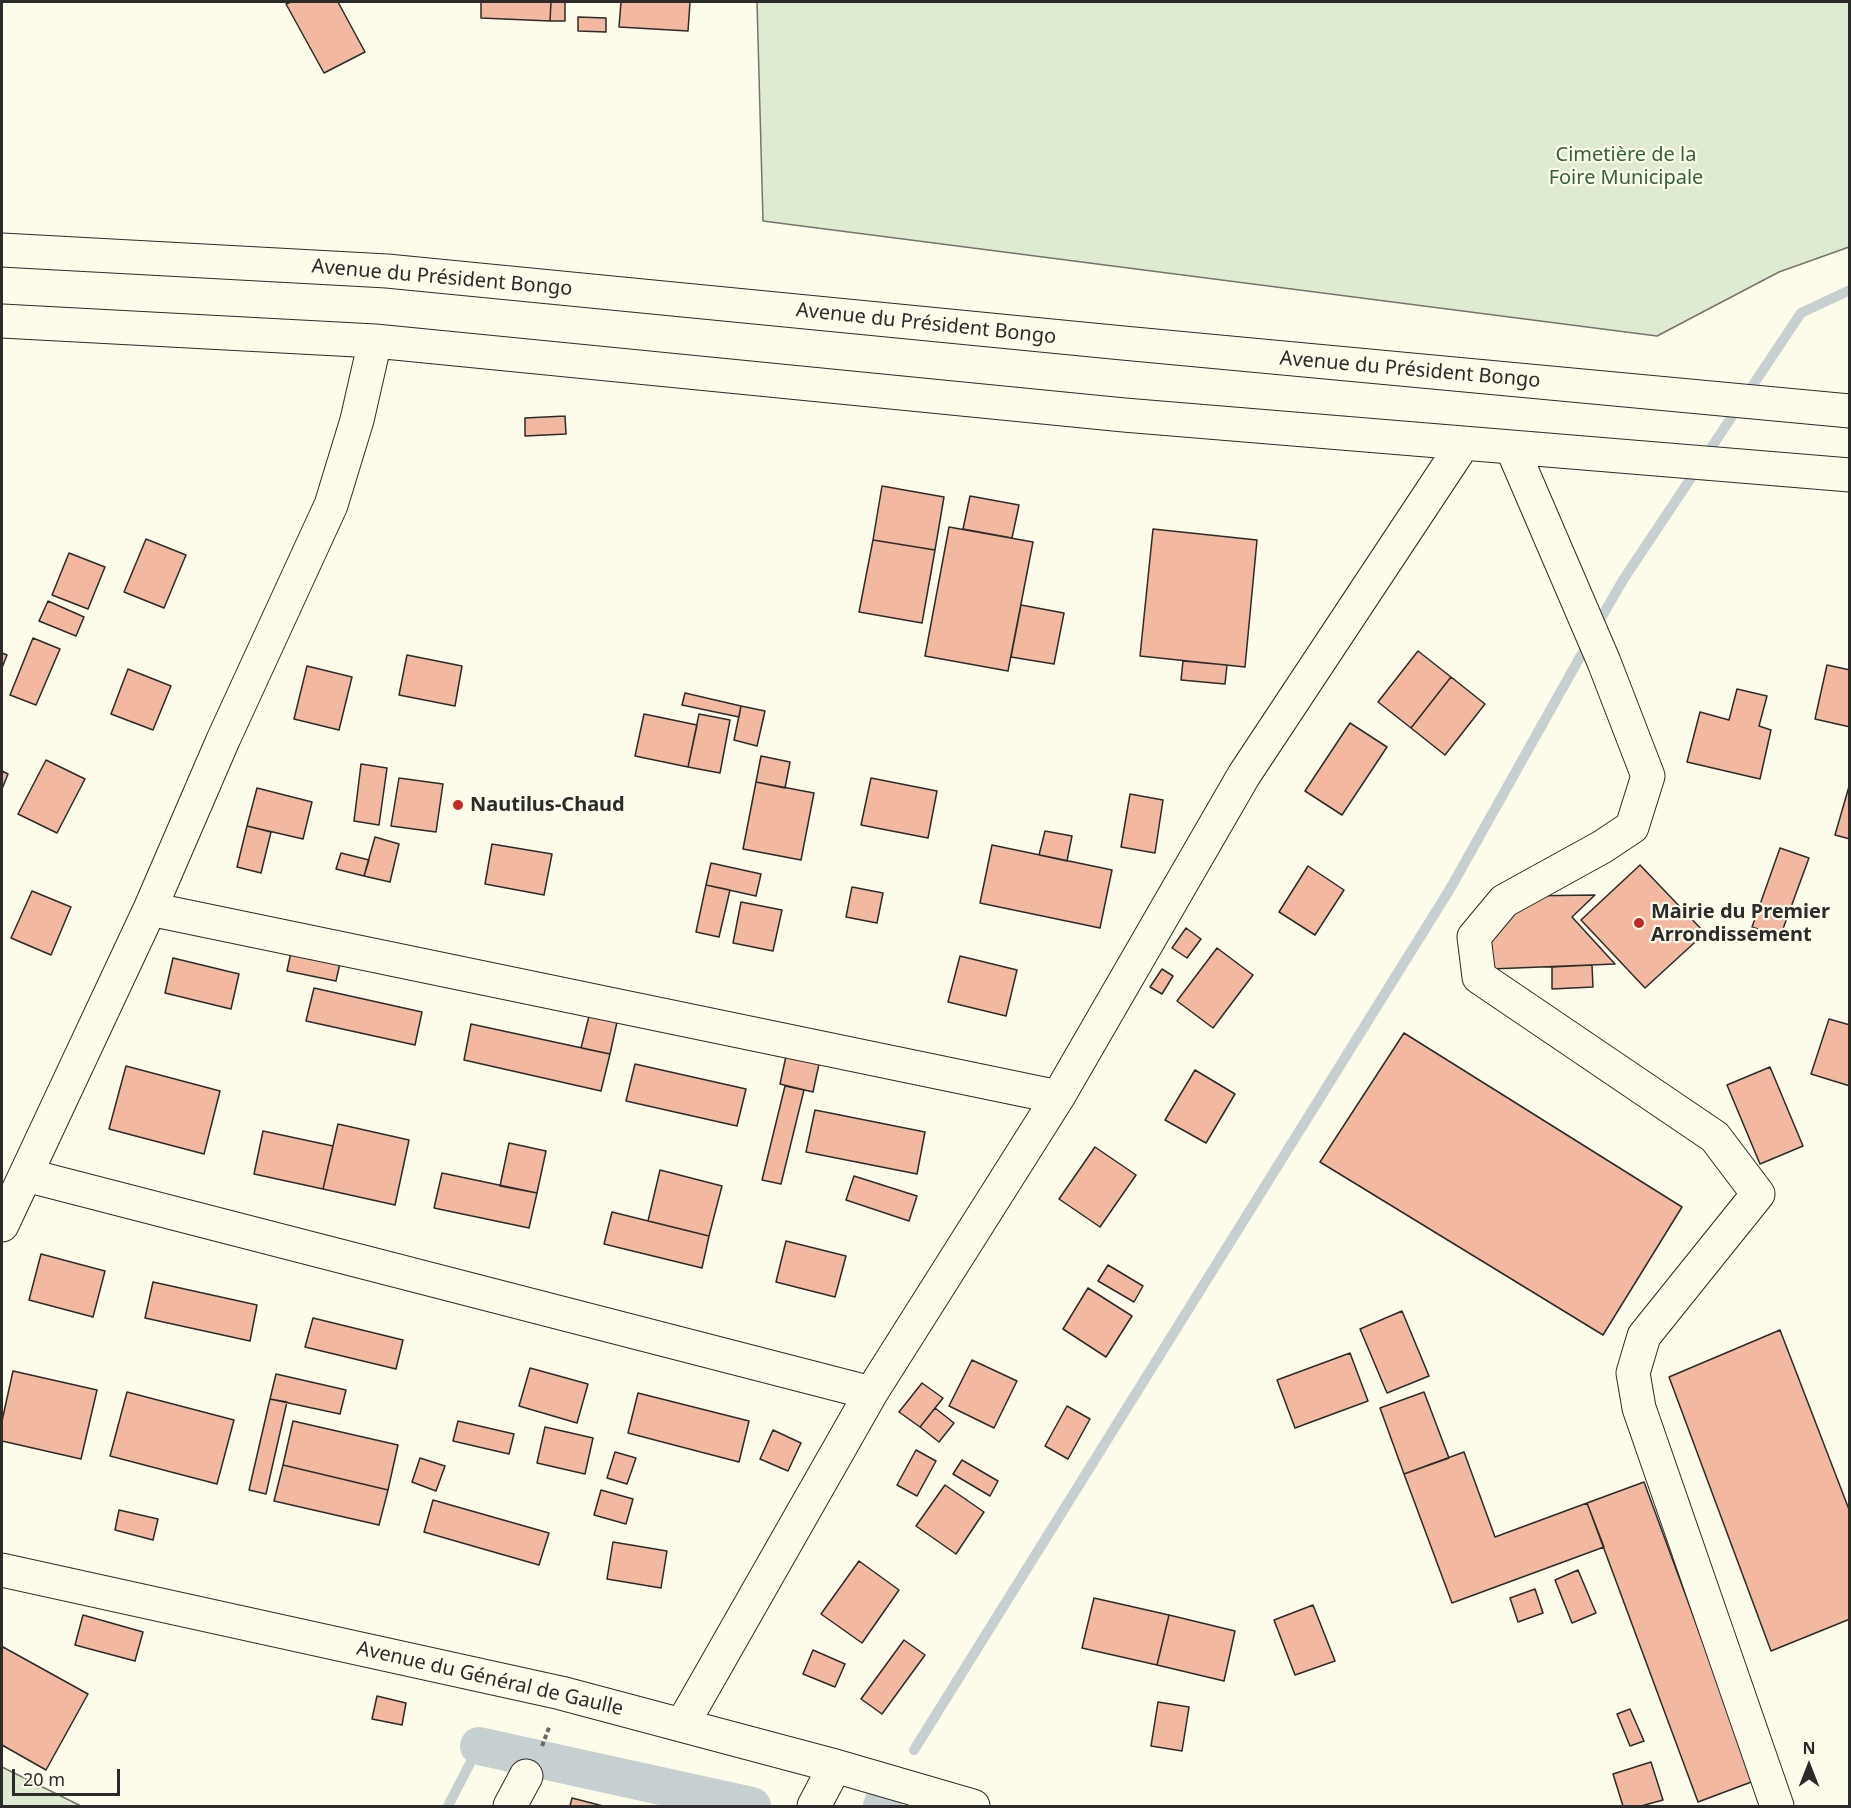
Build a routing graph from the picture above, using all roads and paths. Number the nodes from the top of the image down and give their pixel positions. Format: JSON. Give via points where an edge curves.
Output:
{"nodes":[{"id":1,"x":2,"y":250,"type":"edge"},
{"id":2,"x":2,"y":321,"type":"edge"},
{"id":3,"x":375,"y":341,"type":"junction"},
{"id":4,"x":1850,"y":411,"type":"edge"},
{"id":5,"x":1463,"y":444,"type":"junction"},
{"id":6,"x":1512,"y":448,"type":"junction"},
{"id":7,"x":1850,"y":475,"type":"edge"},
{"id":8,"x":150,"y":909,"type":"junction"},
{"id":9,"x":1058,"y":1096,"type":"junction"},
{"id":10,"x":26,"y":1175,"type":"junction"},
{"id":11,"x":2,"y":1225,"type":"edge"},
{"id":12,"x":871,"y":1394,"type":"junction"},
{"id":13,"x":2,"y":1570,"type":"edge"},
{"id":14,"x":682,"y":1725,"type":"junction"},
{"id":15,"x":836,"y":1766,"type":"junction"},
{"id":16,"x":526,"y":1776,"type":"dead end"},
{"id":17,"x":816,"y":1804,"type":"edge"},
{"id":18,"x":510,"y":1806,"type":"edge"},
{"id":19,"x":973,"y":1806,"type":"edge"},
{"id":20,"x":1777,"y":1806,"type":"edge"}],
"edges":[{"from":1,"to":4,"type":"street","name":"Avenue du Président Bongo","via":[[387,271]]},
{"from":2,"to":3,"type":"street"},
{"from":3,"to":5,"type":"street","via":[[1124,416]]},
{"from":3,"to":8,"type":"street","via":[[357,420],[331,505]]},
{"from":5,"to":6,"type":"street"},
{"from":5,"to":9,"type":"street","via":[[1244,775]]},
{"from":6,"to":7,"type":"street"},
{"from":6,"to":20,"type":"street","via":[[1604,662],[1648,776],[1632,827],[1504,901],[1474,937],[1479,977],[1715,1137],[1758,1194],[1644,1336],[1633,1373],[1639,1408]]},
{"from":8,"to":9,"type":"street"},
{"from":8,"to":10,"type":"street"},
{"from":9,"to":12,"type":"street"},
{"from":10,"to":11,"type":"street"},
{"from":10,"to":12,"type":"street"},
{"from":12,"to":14,"type":"street"},
{"from":13,"to":14,"type":"street","name":"Avenue du Général de Gaulle","via":[[549,1691]]},
{"from":14,"to":15,"type":"street","name":"Avenue du Général de Gaulle"},
{"from":15,"to":17,"type":"street"},
{"from":15,"to":19,"type":"street","name":"Avenue du Général de Gaulle"},
{"from":16,"to":18,"type":"street"}]}
